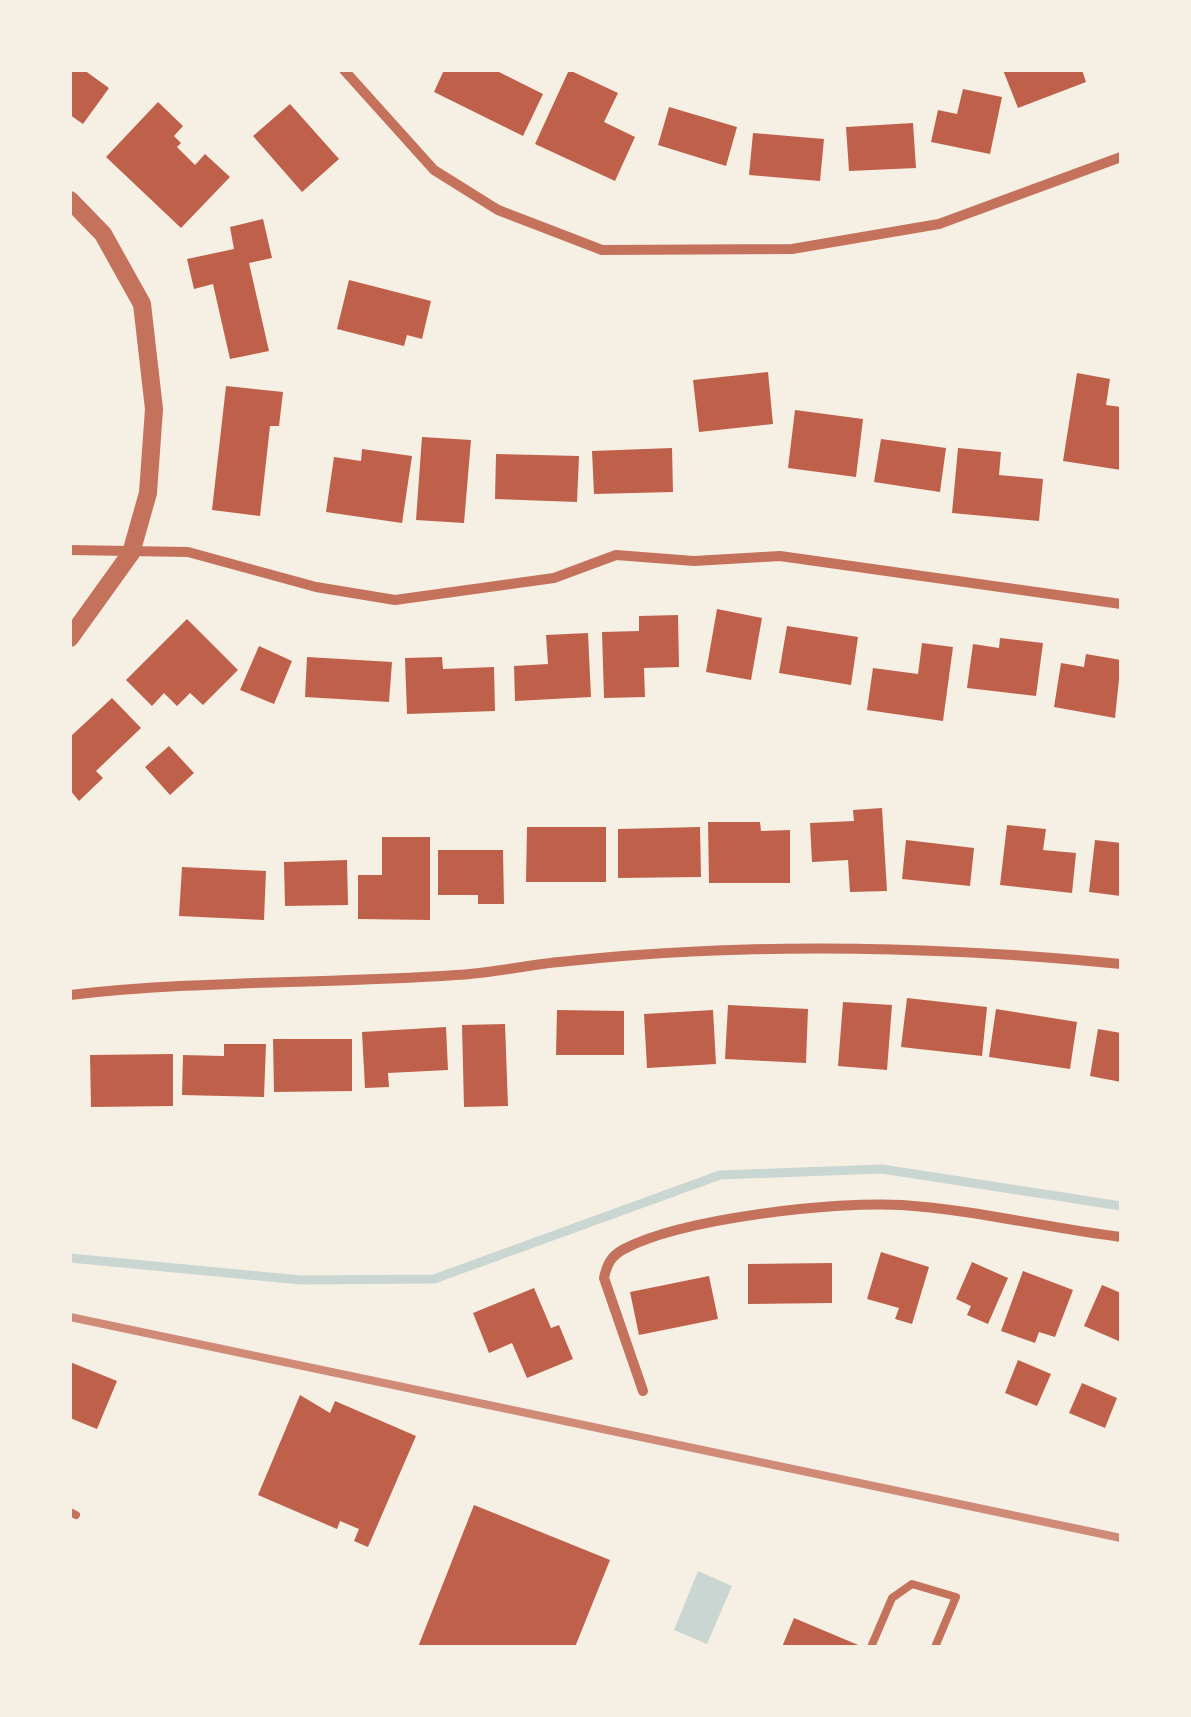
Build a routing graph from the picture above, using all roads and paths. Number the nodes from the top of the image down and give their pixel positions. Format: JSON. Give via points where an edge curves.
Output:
{"nodes":[{"id":1,"x":344,"y":70,"type":"edge"},
{"id":2,"x":1121,"y":156,"type":"edge"},
{"id":3,"x":70,"y":200,"type":"edge"},
{"id":4,"x":70,"y":550,"type":"edge"},
{"id":5,"x":131,"y":553,"type":"junction"},
{"id":6,"x":1121,"y":604,"type":"edge"},
{"id":7,"x":70,"y":638,"type":"edge"},
{"id":8,"x":1121,"y":964,"type":"edge"},
{"id":9,"x":70,"y":994,"type":"edge"},
{"id":10,"x":1121,"y":1237,"type":"edge"},
{"id":11,"x":642,"y":1391,"type":"dead end"},
{"id":12,"x":871,"y":1647,"type":"edge"},
{"id":13,"x":935,"y":1647,"type":"edge"}],
"edges":[{"from":1,"to":2,"type":"street","via":[[434,170],[498,210],[602,250],[792,249],[939,224]]},
{"from":3,"to":5,"type":"street","via":[[103,234],[142,304],[154,409],[148,493]]},
{"from":4,"to":5,"type":"street"},
{"from":5,"to":6,"type":"street","via":[[188,552],[316,587],[395,600],[554,578],[616,555],[694,561],[780,556]]},
{"from":5,"to":7,"type":"street"},
{"from":8,"to":9,"type":"street","via":[[821,948]]},
{"from":10,"to":11,"type":"street","via":[[902,1205],[819,1206],[657,1237],[608,1261],[604,1278]]},
{"from":12,"to":13,"type":"lane","via":[[892,1598],[912,1584],[956,1597]]}]}
